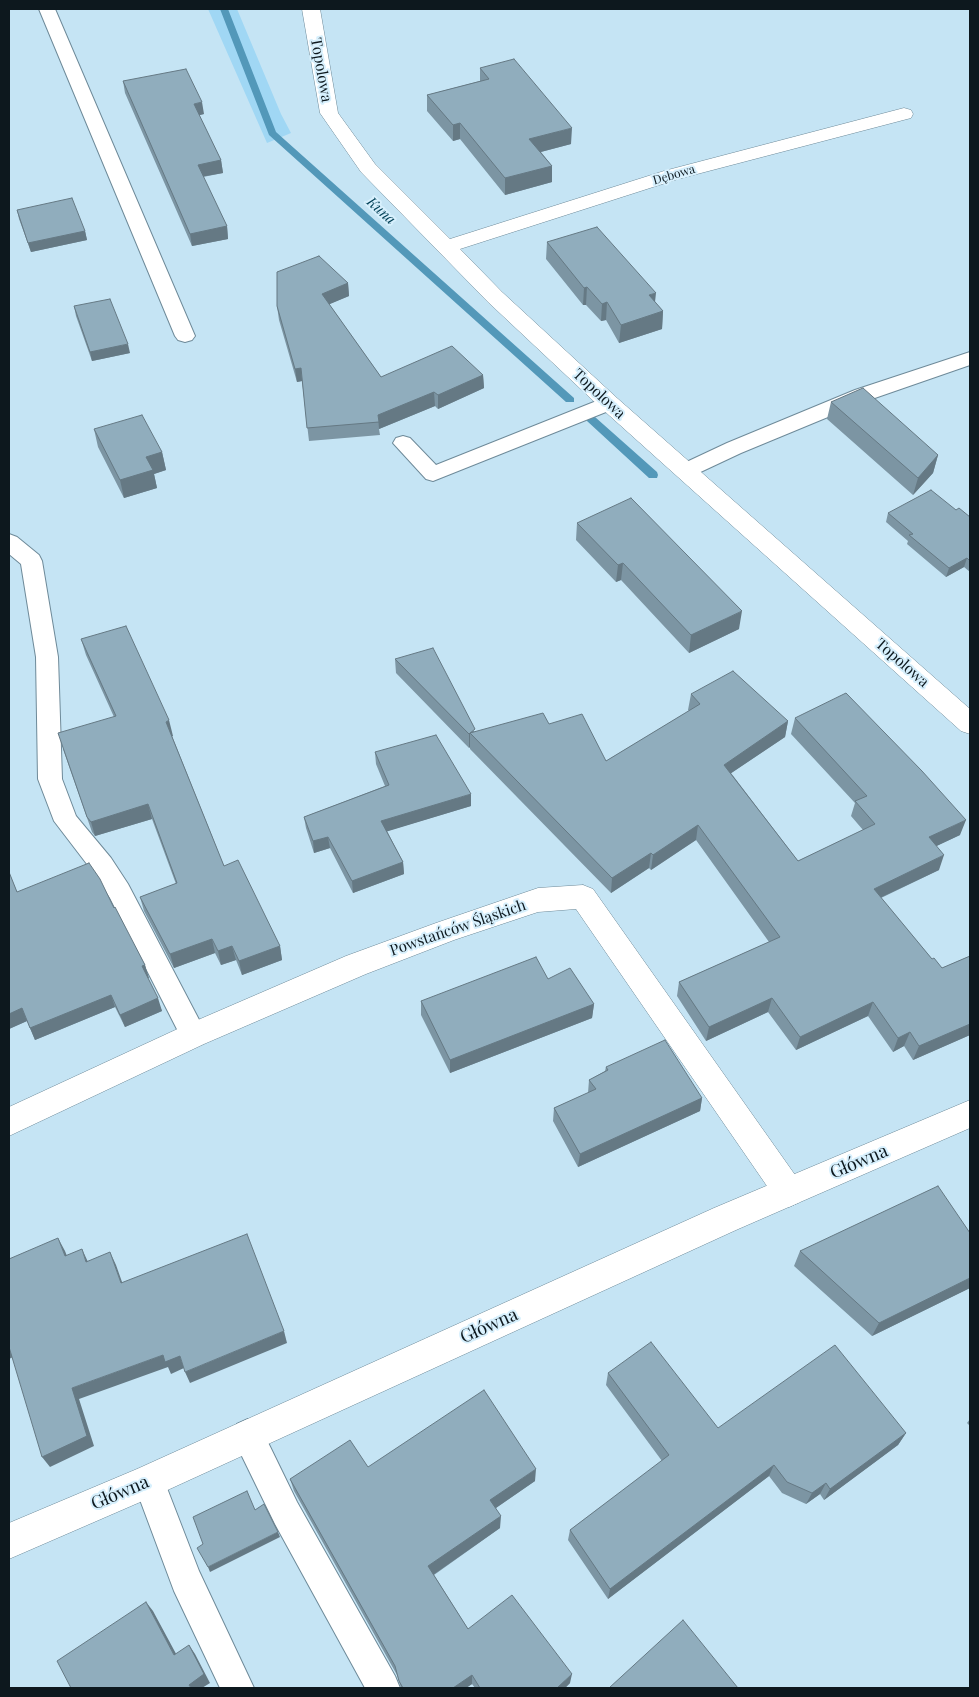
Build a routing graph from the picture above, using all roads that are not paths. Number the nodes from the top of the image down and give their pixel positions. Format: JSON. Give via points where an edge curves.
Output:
{"nodes":[{"id":1,"x":47,"y":9,"type":"edge"},
{"id":2,"x":311,"y":9,"type":"edge"},
{"id":3,"x":904,"y":114,"type":"dead end"},
{"id":4,"x":446,"y":247,"type":"junction"},
{"id":5,"x":185,"y":336,"type":"dead end"},
{"id":6,"x":970,"y":358,"type":"edge"},
{"id":7,"x":609,"y":403,"type":"junction"},
{"id":8,"x":403,"y":443,"type":"dead end"},
{"id":9,"x":685,"y":471,"type":"junction"},
{"id":10,"x":9,"y":542,"type":"edge"},
{"id":11,"x":970,"y":724,"type":"edge"},
{"id":12,"x":194,"y":1035,"type":"junction"},
{"id":13,"x":970,"y":1114,"type":"edge"},
{"id":14,"x":9,"y":1122,"type":"edge"},
{"id":15,"x":789,"y":1192,"type":"junction"},
{"id":16,"x":248,"y":1435,"type":"junction"},
{"id":17,"x":149,"y":1481,"type":"junction"},
{"id":18,"x":9,"y":1541,"type":"edge"},
{"id":19,"x":237,"y":1688,"type":"edge"},
{"id":20,"x":383,"y":1688,"type":"edge"}],
"edges":[{"from":1,"to":5,"type":"lane"},
{"from":2,"to":4,"type":"street","name":"Topolowa","via":[[329,113],[368,168]]},
{"from":3,"to":4,"type":"street","name":"Dębowa","via":[[671,176]]},
{"from":4,"to":7,"type":"street","name":"Topolowa"},
{"from":6,"to":9,"type":"lane","via":[[862,395]]},
{"from":7,"to":8,"type":"lane","via":[[433,474]]},
{"from":7,"to":9,"type":"street","name":"Topolowa"},
{"from":9,"to":11,"type":"street","name":"Topolowa"},
{"from":10,"to":12,"type":"lane","via":[[31,561],[47,657],[50,779],[66,820],[119,891]]},
{"from":12,"to":14,"type":"street","name":"Powstańców Śląskich"},
{"from":12,"to":15,"type":"street","name":"Powstańców Śląskich","via":[[356,965],[446,931],[538,900],[582,897]]},
{"from":13,"to":15,"type":"street","name":"Główna"},
{"from":15,"to":16,"type":"street","name":"Główna"},
{"from":16,"to":17,"type":"street","name":"Główna"},
{"from":16,"to":20,"type":"lane","via":[[286,1513]]},
{"from":17,"to":18,"type":"street","name":"Główna"},
{"from":17,"to":19,"type":"lane","via":[[186,1579]]}]}
